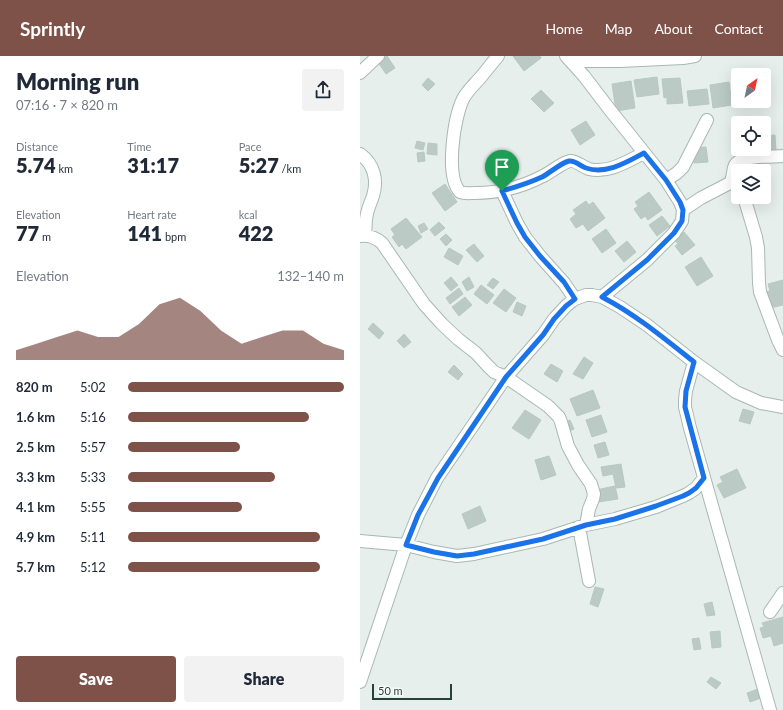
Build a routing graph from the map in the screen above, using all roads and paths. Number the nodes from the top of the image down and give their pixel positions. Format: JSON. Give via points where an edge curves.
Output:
{"nodes":[{"id":1,"x":378,"y":56,"type":"edge"},
{"id":2,"x":498,"y":56,"type":"edge"},
{"id":3,"x":695,"y":56,"type":"edge"},
{"id":4,"x":568,"y":59,"type":"edge"},
{"id":5,"x":360,"y":73,"type":"edge"},
{"id":6,"x":707,"y":120,"type":"dead end"},
{"id":7,"x":644,"y":153,"type":"junction"},
{"id":8,"x":360,"y":154,"type":"edge"},
{"id":9,"x":783,"y":156,"type":"edge"},
{"id":10,"x":738,"y":164,"type":"edge"},
{"id":11,"x":666,"y":180,"type":"junction"},
{"id":12,"x":731,"y":181,"type":"edge"},
{"id":13,"x":502,"y":191,"type":"junction"},
{"id":14,"x":746,"y":204,"type":"edge"},
{"id":15,"x":683,"y":210,"type":"junction"},
{"id":16,"x":363,"y":236,"type":"edge"},
{"id":17,"x":602,"y":297,"type":"junction"},
{"id":18,"x":575,"y":299,"type":"junction"},
{"id":19,"x":783,"y":350,"type":"edge"},
{"id":20,"x":694,"y":362,"type":"junction"},
{"id":21,"x":506,"y":377,"type":"junction"},
{"id":22,"x":783,"y":406,"type":"edge"},
{"id":23,"x":704,"y":478,"type":"junction"},
{"id":24,"x":582,"y":526,"type":"junction"},
{"id":25,"x":360,"y":541,"type":"edge"},
{"id":26,"x":406,"y":545,"type":"junction"},
{"id":27,"x":590,"y":581,"type":"dead end"},
{"id":28,"x":783,"y":593,"type":"edge"},
{"id":29,"x":770,"y":612,"type":"dead end"},
{"id":30,"x":360,"y":682,"type":"edge"},
{"id":31,"x":770,"y":710,"type":"edge"}],
"edges":[{"from":1,"to":5,"type":"street"},
{"from":2,"to":13,"type":"street","via":[[463,98],[455,127],[452,169],[456,186],[462,193]]},
{"from":3,"to":4,"type":"street","via":[[620,61]]},
{"from":4,"to":7,"type":"street"},
{"from":6,"to":11,"type":"street","via":[[683,168]]},
{"from":7,"to":11,"type":"street"},
{"from":7,"to":13,"type":"street","via":[[626,162],[598,170],[584,168],[574,161],[568,162],[544,176]]},
{"from":8,"to":16,"type":"street","via":[[369,162],[375,186]]},
{"from":9,"to":10,"type":"street","via":[[755,157]]},
{"from":11,"to":15,"type":"street"},
{"from":12,"to":15,"type":"street"},
{"from":13,"to":18,"type":"street","via":[[525,237],[564,282]]},
{"from":14,"to":19,"type":"street","via":[[758,248],[760,292]]},
{"from":15,"to":17,"type":"street","via":[[682,221],[674,233],[647,260]]},
{"from":16,"to":21,"type":"street","via":[[378,239],[424,304],[442,324],[494,372]]},
{"from":17,"to":18,"type":"street","via":[[592,295]]},
{"from":17,"to":20,"type":"street","via":[[646,325]]},
{"from":18,"to":21,"type":"street","via":[[554,319]]},
{"from":20,"to":22,"type":"street","via":[[736,392],[761,404]]},
{"from":20,"to":23,"type":"street","via":[[686,391],[685,407]]},
{"from":21,"to":24,"type":"street","via":[[548,406],[560,419],[568,446],[591,484],[594,494]]},
{"from":21,"to":26,"type":"street","via":[[438,478],[418,515]]},
{"from":23,"to":24,"type":"street","via":[[696,488],[683,496],[649,509]]},
{"from":23,"to":31,"type":"street"},
{"from":24,"to":26,"type":"street","via":[[543,539],[457,556]]},
{"from":24,"to":27,"type":"street"},
{"from":25,"to":26,"type":"street"},
{"from":26,"to":30,"type":"street"},
{"from":28,"to":29,"type":"street"}]}
